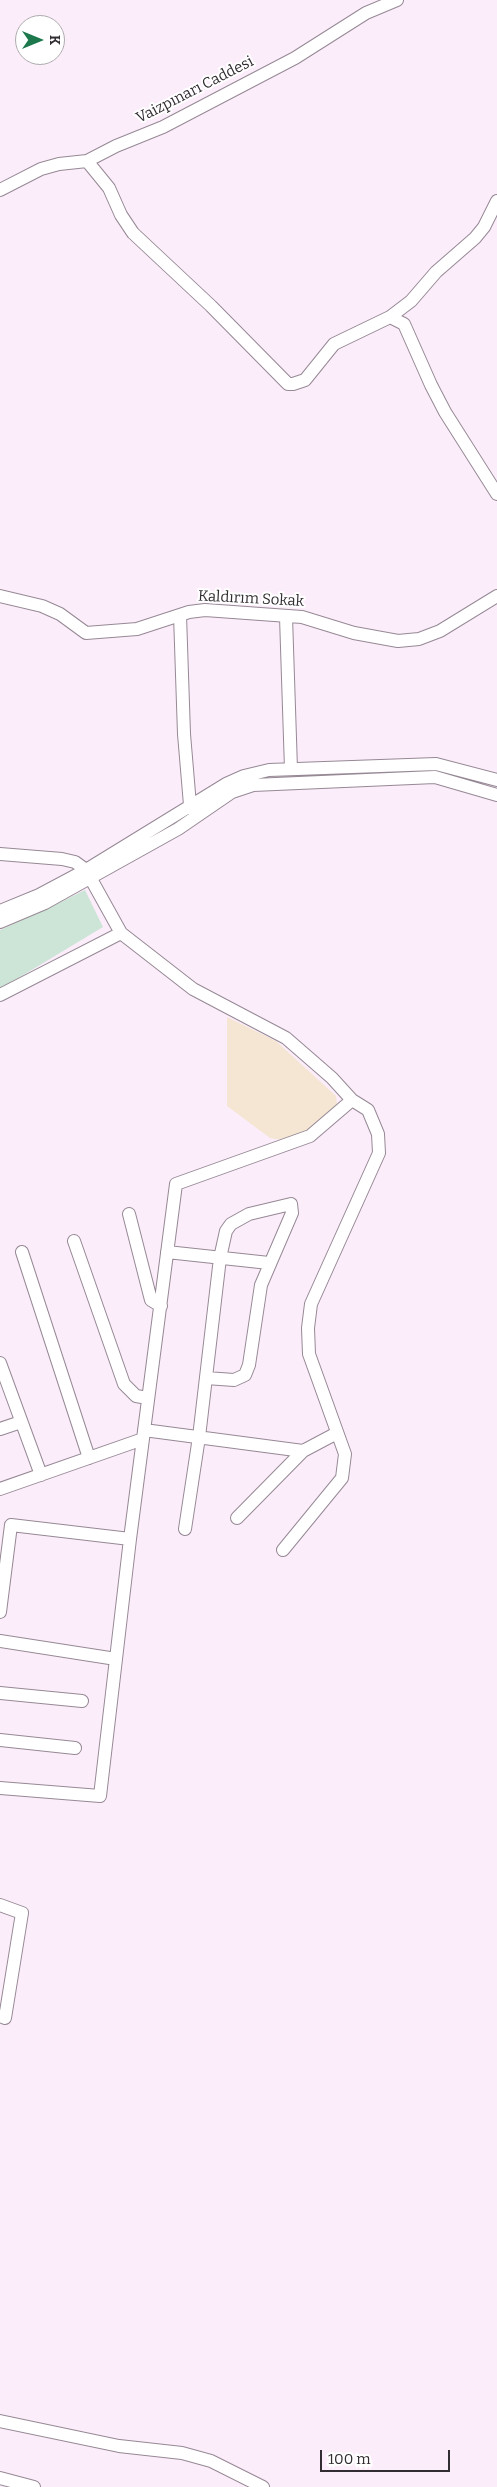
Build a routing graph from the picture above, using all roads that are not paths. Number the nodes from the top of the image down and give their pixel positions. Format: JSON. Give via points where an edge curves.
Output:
{"nodes":[{"id":1,"x":397,"y":0,"type":"edge"},
{"id":2,"x":87,"y":161,"type":"junction"},
{"id":3,"x":0,"y":190,"type":"edge"},
{"id":4,"x":497,"y":201,"type":"edge"},
{"id":5,"x":390,"y":317,"type":"junction"},
{"id":6,"x":497,"y":494,"type":"edge"},
{"id":7,"x":0,"y":596,"type":"edge"},
{"id":8,"x":497,"y":596,"type":"edge"},
{"id":9,"x":180,"y":615,"type":"junction"},
{"id":10,"x":286,"y":617,"type":"junction"},
{"id":11,"x":291,"y":769,"type":"junction"},
{"id":12,"x":497,"y":780,"type":"edge"},
{"id":13,"x":497,"y":795,"type":"edge"},
{"id":14,"x":194,"y":811,"type":"junction"},
{"id":15,"x":0,"y":854,"type":"edge"},
{"id":16,"x":89,"y":874,"type":"junction"},
{"id":17,"x":0,"y":911,"type":"edge"},
{"id":18,"x":0,"y":922,"type":"edge"},
{"id":19,"x":121,"y":933,"type":"junction"},
{"id":20,"x":0,"y":995,"type":"edge"},
{"id":21,"x":352,"y":1100,"type":"junction"},
{"id":22,"x":129,"y":1214,"type":"dead end"},
{"id":23,"x":74,"y":1241,"type":"dead end"},
{"id":24,"x":22,"y":1252,"type":"dead end"},
{"id":25,"x":167,"y":1252,"type":"junction"},
{"id":26,"x":220,"y":1258,"type":"junction"},
{"id":27,"x":269,"y":1263,"type":"junction"},
{"id":28,"x":160,"y":1306,"type":"junction"},
{"id":29,"x":0,"y":1363,"type":"edge"},
{"id":30,"x":206,"y":1378,"type":"junction"},
{"id":31,"x":148,"y":1398,"type":"junction"},
{"id":32,"x":22,"y":1422,"type":"junction"},
{"id":33,"x":0,"y":1429,"type":"edge"},
{"id":34,"x":337,"y":1433,"type":"junction"},
{"id":35,"x":144,"y":1434,"type":"junction"},
{"id":36,"x":199,"y":1438,"type":"junction"},
{"id":37,"x":303,"y":1451,"type":"junction"},
{"id":38,"x":89,"y":1458,"type":"junction"},
{"id":39,"x":41,"y":1475,"type":"junction"},
{"id":40,"x":0,"y":1489,"type":"edge"},
{"id":41,"x":237,"y":1518,"type":"dead end"},
{"id":42,"x":5,"y":1524,"type":"edge"},
{"id":43,"x":185,"y":1529,"type":"dead end"},
{"id":44,"x":130,"y":1539,"type":"junction"},
{"id":45,"x":283,"y":1550,"type":"dead end"},
{"id":46,"x":0,"y":1612,"type":"edge"},
{"id":47,"x":0,"y":1641,"type":"edge"},
{"id":48,"x":116,"y":1659,"type":"junction"},
{"id":49,"x":0,"y":1693,"type":"edge"},
{"id":50,"x":82,"y":1701,"type":"dead end"},
{"id":51,"x":0,"y":1740,"type":"edge"},
{"id":52,"x":75,"y":1748,"type":"dead end"},
{"id":53,"x":0,"y":1788,"type":"edge"},
{"id":54,"x":0,"y":1905,"type":"edge"},
{"id":55,"x":0,"y":1973,"type":"edge"},
{"id":56,"x":11,"y":1982,"type":"junction"},
{"id":57,"x":0,"y":2016,"type":"edge"},
{"id":58,"x":0,"y":2421,"type":"edge"},
{"id":59,"x":0,"y":2478,"type":"edge"},
{"id":60,"x":34,"y":2487,"type":"edge"},
{"id":61,"x":263,"y":2487,"type":"edge"}],
"edges":[{"from":1,"to":2,"type":"street","name":"Vaizpınarı Caddesi","via":[[366,13],[295,58],[162,127]]},
{"from":2,"to":3,"type":"street","name":"Vaizpınarı Caddesi","via":[[41,170]]},
{"from":2,"to":5,"type":"street","via":[[109,188],[121,216],[133,233],[288,384],[305,380],[334,344]]},
{"from":4,"to":5,"type":"street","via":[[475,238],[436,272],[416,297]]},
{"from":5,"to":6,"type":"street","via":[[404,324],[434,392]]},
{"from":7,"to":9,"type":"street","name":"Kaldırım Sokak","via":[[42,606],[60,614],[86,633],[137,629]]},
{"from":8,"to":10,"type":"street","name":"Kaldırım Sokak","via":[[440,631],[410,640],[366,636],[302,617]]},
{"from":9,"to":10,"type":"street","name":"Kaldırım Sokak","via":[[205,610]]},
{"from":9,"to":14,"type":"street","via":[[184,734]]},
{"from":10,"to":11,"type":"street"},
{"from":11,"to":12,"type":"street","via":[[436,764]]},
{"from":11,"to":14,"type":"street","via":[[244,776]]},
{"from":13,"to":14,"type":"street","via":[[436,777],[290,782],[253,785]]},
{"from":14,"to":16,"type":"street"},
{"from":15,"to":16,"type":"street","via":[[62,859],[75,862]]},
{"from":16,"to":17,"type":"street"},
{"from":16,"to":18,"type":"street","via":[[45,903]]},
{"from":16,"to":19,"type":"street"},
{"from":19,"to":20,"type":"street"},
{"from":19,"to":21,"type":"street","via":[[193,989],[286,1038]]},
{"from":21,"to":25,"type":"street","via":[[310,1136],[176,1184]]},
{"from":21,"to":34,"type":"street","via":[[368,1110],[378,1134],[379,1153],[311,1304],[308,1328],[309,1354]]},
{"from":22,"to":28,"type":"street","via":[[151,1300]]},
{"from":23,"to":31,"type":"street","via":[[124,1384],[136,1396]]},
{"from":24,"to":38,"type":"street"},
{"from":25,"to":26,"type":"street"},
{"from":25,"to":28,"type":"street"},
{"from":26,"to":27,"type":"street"},
{"from":26,"to":27,"type":"street","via":[[226,1231],[232,1224],[249,1214],[291,1204],[292,1213]]},
{"from":26,"to":30,"type":"street"},
{"from":27,"to":30,"type":"street","via":[[261,1285],[249,1366],[244,1375],[234,1380]]},
{"from":28,"to":31,"type":"street"},
{"from":29,"to":32,"type":"street"},
{"from":30,"to":36,"type":"street"},
{"from":31,"to":35,"type":"street"},
{"from":32,"to":33,"type":"street"},
{"from":32,"to":39,"type":"street"},
{"from":34,"to":37,"type":"street"},
{"from":34,"to":45,"type":"street","via":[[345,1454],[342,1478]]},
{"from":35,"to":36,"type":"street"},
{"from":35,"to":38,"type":"street"},
{"from":35,"to":44,"type":"street"},
{"from":36,"to":37,"type":"street"},
{"from":36,"to":43,"type":"street"},
{"from":37,"to":41,"type":"street"},
{"from":38,"to":39,"type":"street"},
{"from":39,"to":40,"type":"street"},
{"from":42,"to":44,"type":"street"},
{"from":42,"to":46,"type":"street"},
{"from":44,"to":48,"type":"street"},
{"from":47,"to":48,"type":"street"},
{"from":48,"to":53,"type":"street","via":[[100,1796]]},
{"from":49,"to":50,"type":"street"},
{"from":51,"to":52,"type":"street"},
{"from":54,"to":56,"type":"street","via":[[22,1913]]},
{"from":55,"to":56,"type":"street"},
{"from":56,"to":57,"type":"street","via":[[5,2018]]},
{"from":58,"to":61,"type":"street","via":[[119,2446],[182,2453],[211,2461]]},
{"from":59,"to":60,"type":"street"}]}
